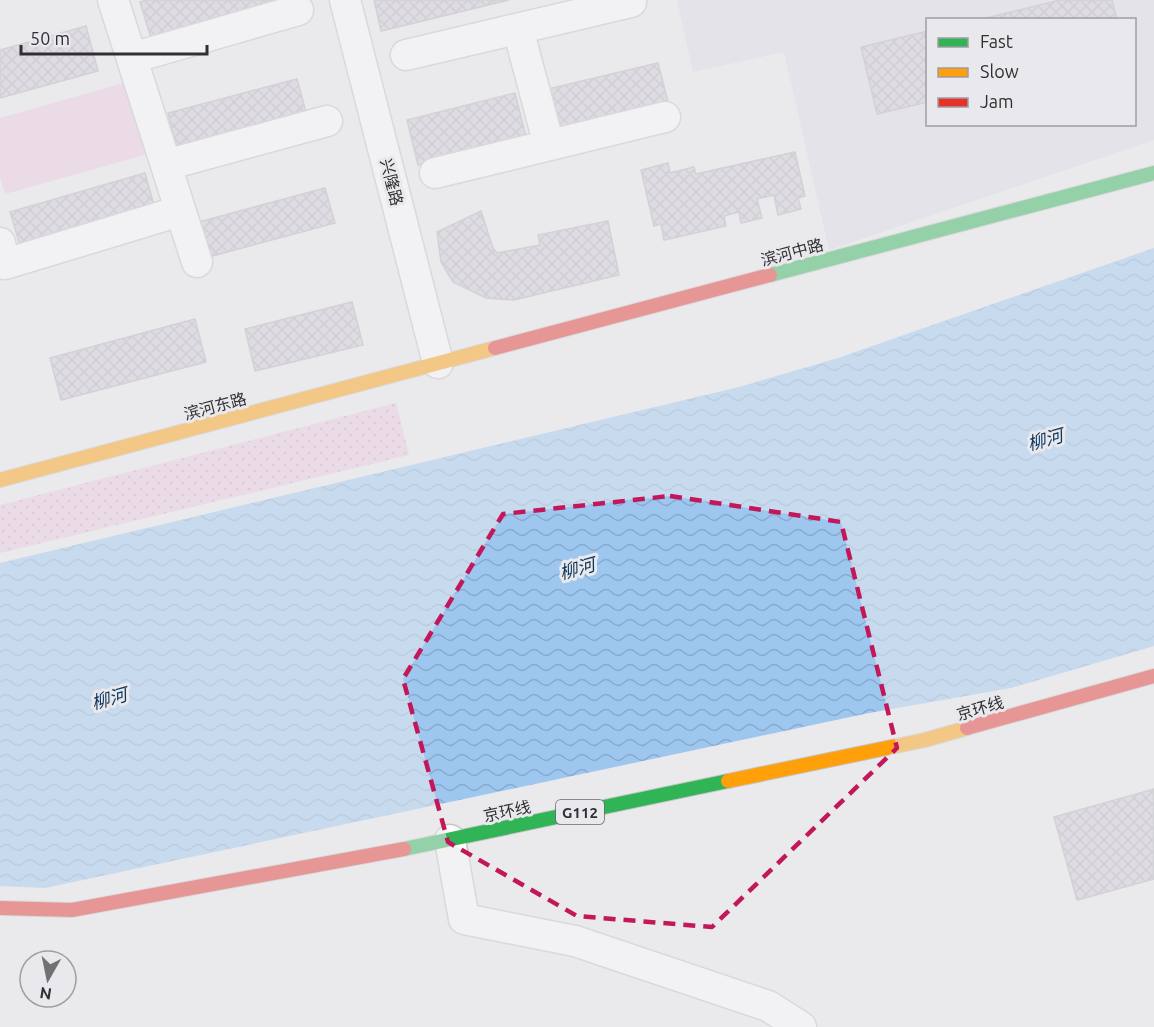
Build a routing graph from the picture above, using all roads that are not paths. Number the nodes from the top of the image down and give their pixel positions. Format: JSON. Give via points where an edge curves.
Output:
{"nodes":[{"id":1,"x":113,"y":0,"type":"edge"},
{"id":2,"x":345,"y":0,"type":"edge"},
{"id":3,"x":631,"y":0,"type":"edge"},
{"id":4,"x":298,"y":10,"type":"dead end"},
{"id":5,"x":518,"y":29,"type":"junction"},
{"id":6,"x":406,"y":55,"type":"dead end"},
{"id":7,"x":132,"y":58,"type":"junction"},
{"id":8,"x":665,"y":117,"type":"dead end"},
{"id":9,"x":327,"y":122,"type":"dead end"},
{"id":10,"x":549,"y":145,"type":"junction"},
{"id":11,"x":165,"y":165,"type":"junction"},
{"id":12,"x":435,"y":173,"type":"dead end"},
{"id":13,"x":1154,"y":173,"type":"edge"},
{"id":14,"x":180,"y":211,"type":"junction"},
{"id":15,"x":2,"y":257,"type":"edge"},
{"id":16,"x":196,"y":262,"type":"dead end"},
{"id":17,"x":438,"y":363,"type":"junction"},
{"id":18,"x":0,"y":480,"type":"edge"},
{"id":19,"x":1154,"y":676,"type":"edge"},
{"id":20,"x":450,"y":840,"type":"junction"},
{"id":21,"x":0,"y":908,"type":"edge"},
{"id":22,"x":801,"y":1027,"type":"edge"}],
"edges":[{"from":1,"to":7,"type":"street"},
{"from":2,"to":17,"type":"street","name":"兴隆路"},
{"from":3,"to":5,"type":"street"},
{"from":4,"to":7,"type":"street"},
{"from":5,"to":6,"type":"street"},
{"from":5,"to":10,"type":"street"},
{"from":7,"to":11,"type":"street"},
{"from":8,"to":10,"type":"street"},
{"from":9,"to":11,"type":"street"},
{"from":10,"to":12,"type":"street"},
{"from":11,"to":14,"type":"street"},
{"from":13,"to":17,"type":"main road","name":"滨河中路"},
{"from":14,"to":15,"type":"street"},
{"from":14,"to":16,"type":"street"},
{"from":17,"to":18,"type":"main road","name":"滨河东路"},
{"from":19,"to":20,"type":"main road","name":"京环线","number":"G112","via":[[926,740]]},
{"from":20,"to":21,"type":"main road","name":"京环线","number":"G112","via":[[72,910]]},
{"from":20,"to":22,"type":"street","via":[[464,919],[575,940],[768,1006]]}]}
